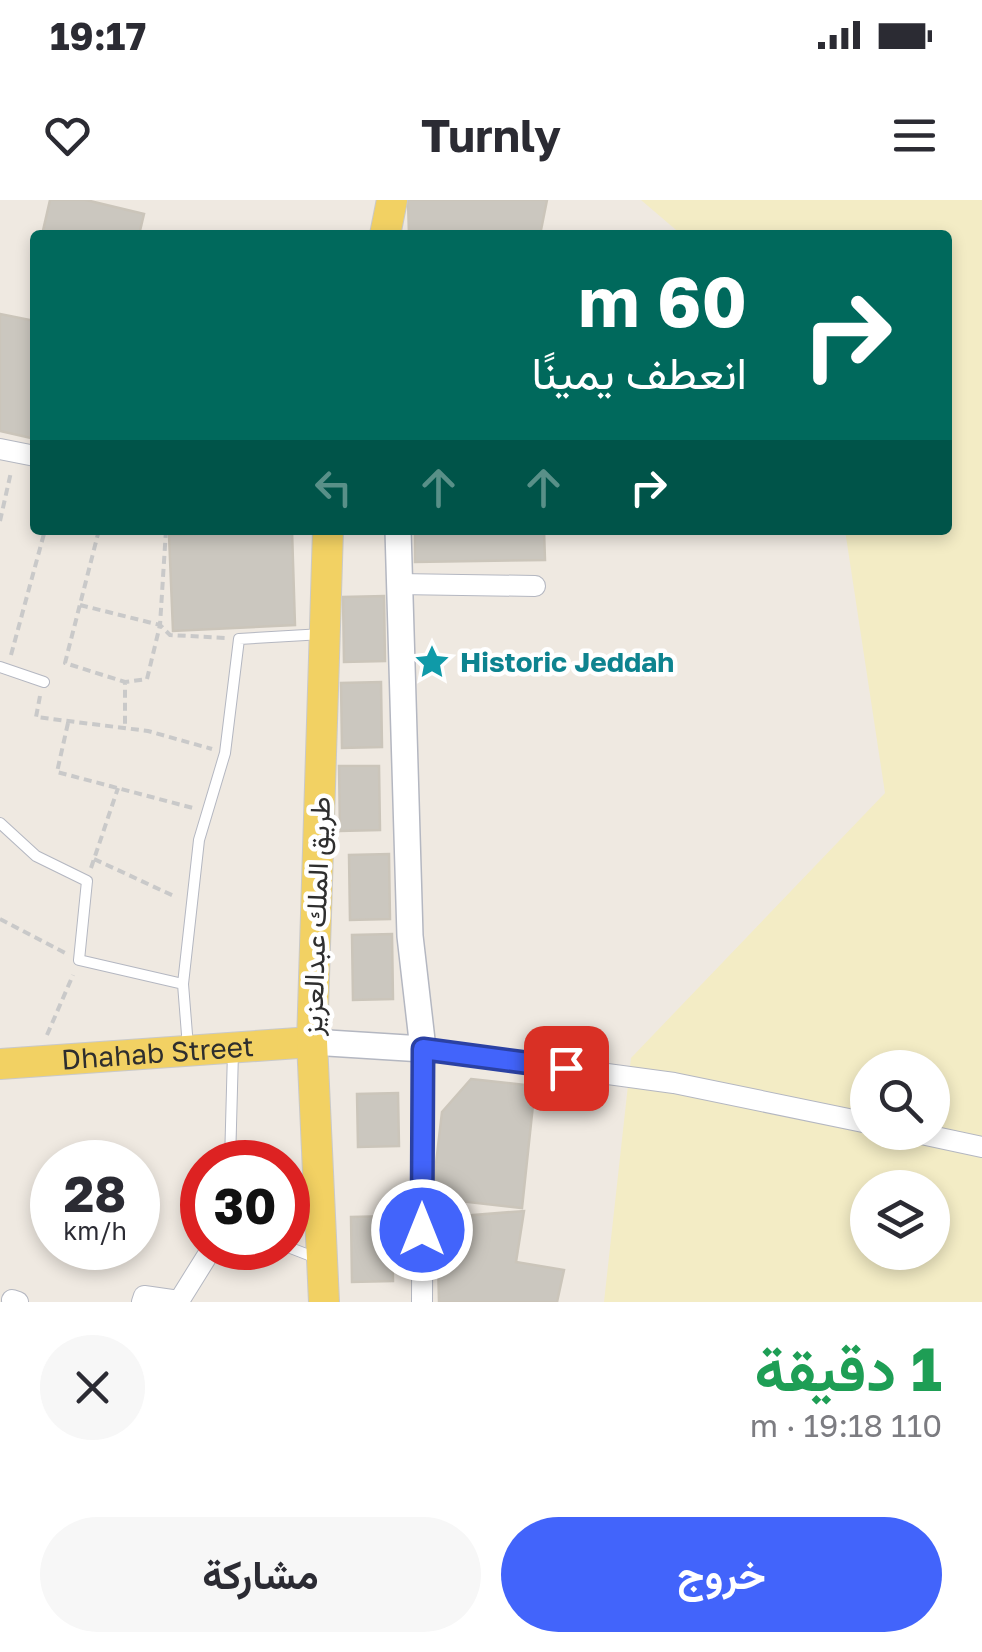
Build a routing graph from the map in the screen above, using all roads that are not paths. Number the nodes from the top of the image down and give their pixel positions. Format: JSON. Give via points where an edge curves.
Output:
{"nodes":[{"id":1,"x":390,"y":201,"type":"edge"},
{"id":2,"x":386,"y":230,"type":"edge"},
{"id":3,"x":396,"y":230,"type":"edge"},
{"id":4,"x":328,"y":535,"type":"edge"},
{"id":5,"x":398,"y":535,"type":"edge"},
{"id":6,"x":398,"y":584,"type":"junction"},
{"id":7,"x":535,"y":586,"type":"dead end"},
{"id":8,"x":324,"y":634,"type":"junction"},
{"id":9,"x":4,"y":668,"type":"edge"},
{"id":10,"x":44,"y":682,"type":"road end"},
{"id":11,"x":0,"y":822,"type":"edge"},
{"id":12,"x":183,"y":984,"type":"junction"},
{"id":13,"x":312,"y":1042,"type":"junction"},
{"id":14,"x":233,"y":1046,"type":"junction"},
{"id":15,"x":423,"y":1049,"type":"junction"},
{"id":16,"x":188,"y":1051,"type":"junction"},
{"id":17,"x":0,"y":1064,"type":"edge"},
{"id":18,"x":850,"y":1119,"type":"edge"},
{"id":19,"x":231,"y":1140,"type":"edge"},
{"id":20,"x":950,"y":1140,"type":"edge"},
{"id":21,"x":982,"y":1147,"type":"edge"},
{"id":22,"x":310,"y":1255,"type":"edge"},
{"id":23,"x":322,"y":1260,"type":"junction"},
{"id":24,"x":199,"y":1270,"type":"edge"},
{"id":25,"x":142,"y":1302,"type":"edge"},
{"id":26,"x":324,"y":1302,"type":"edge"},
{"id":27,"x":422,"y":1302,"type":"edge"}],
"edges":[{"from":1,"to":2,"type":"main road"},
{"from":1,"to":3,"type":"street"},
{"from":4,"to":8,"type":"main road","name":"طريق الملك عبدالعزيز"},
{"from":5,"to":6,"type":"street"},
{"from":6,"to":7,"type":"street"},
{"from":6,"to":15,"type":"street","via":[[410,936]]},
{"from":8,"to":12,"type":"lane","via":[[239,638],[226,753],[199,840]]},
{"from":8,"to":13,"type":"main road","name":"طريق الملك عبدالعزيز"},
{"from":9,"to":10,"type":"lane"},
{"from":11,"to":12,"type":"lane","via":[[36,856],[87,881],[79,960]]},
{"from":12,"to":16,"type":"lane"},
{"from":13,"to":14,"type":"main road","name":"Dhahab Street"},
{"from":13,"to":15,"type":"street"},
{"from":13,"to":23,"type":"main road","name":"طريق الملك عبدالعزيز"},
{"from":14,"to":16,"type":"main road","name":"Dhahab Street"},
{"from":14,"to":19,"type":"lane"},
{"from":15,"to":18,"type":"street","via":[[674,1083]]},
{"from":15,"to":27,"type":"street"},
{"from":16,"to":17,"type":"main road","name":"Dhahab Street"},
{"from":20,"to":21,"type":"street"},
{"from":22,"to":23,"type":"lane"},
{"from":23,"to":26,"type":"main road","name":"طريق الملك عبدالعزيز"},
{"from":24,"to":25,"type":"street","via":[[179,1302],[144,1296]]}]}
